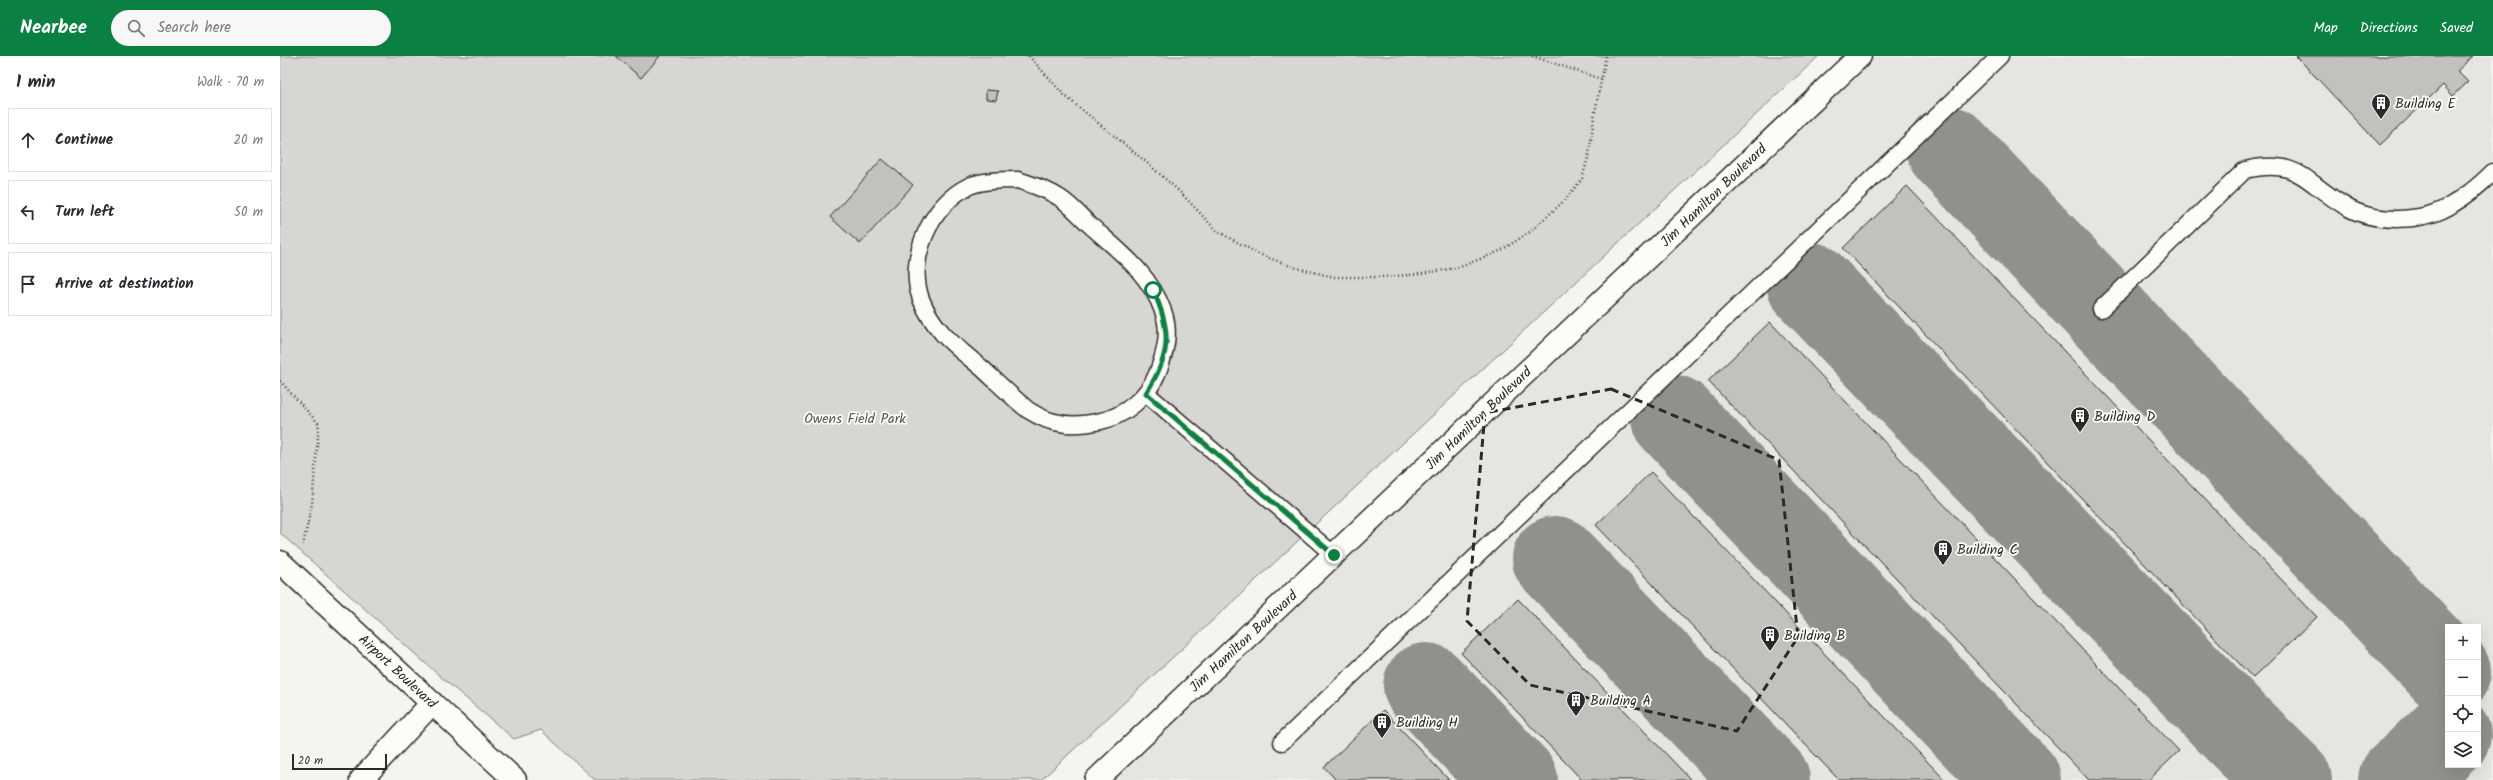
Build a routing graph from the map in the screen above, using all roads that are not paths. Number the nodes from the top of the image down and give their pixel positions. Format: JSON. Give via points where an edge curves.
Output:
{"nodes":[{"id":1,"x":1860,"y":56,"type":"edge"},
{"id":2,"x":2000,"y":56,"type":"edge"},
{"id":3,"x":2493,"y":172,"type":"edge"},
{"id":4,"x":2101,"y":309,"type":"dead end"},
{"id":5,"x":1146,"y":393,"type":"junction"},
{"id":6,"x":1334,"y":555,"type":"junction"},
{"id":7,"x":280,"y":562,"type":"edge"},
{"id":8,"x":432,"y":703,"type":"junction"},
{"id":9,"x":1282,"y":742,"type":"dead end"},
{"id":10,"x":361,"y":780,"type":"edge"},
{"id":11,"x":515,"y":780,"type":"edge"},
{"id":12,"x":1096,"y":780,"type":"edge"}],
"edges":[{"from":1,"to":6,"type":"street","name":"Jim Hamilton Boulevard"},
{"from":2,"to":9,"type":"lane"},
{"from":3,"to":4,"type":"lane","via":[[2452,205],[2426,215],[2407,218],[2371,216],[2345,207],[2291,168],[2267,165],[2245,170]]},
{"from":5,"to":5,"type":"lane","via":[[1134,404],[1107,420],[1084,425],[1059,423],[1030,411],[943,334],[920,298],[916,268],[919,251],[927,233],[940,210],[954,195],[971,186],[995,180],[1018,180],[1039,187],[1060,198],[1138,267],[1164,313],[1167,339],[1162,362]]},
{"from":5,"to":6,"type":"lane"},
{"from":6,"to":12,"type":"street","name":"Jim Hamilton Boulevard"},
{"from":7,"to":8,"type":"street","name":"Airport Boulevard"},
{"from":8,"to":10,"type":"street"},
{"from":8,"to":11,"type":"street","name":"Airport Boulevard"}]}
